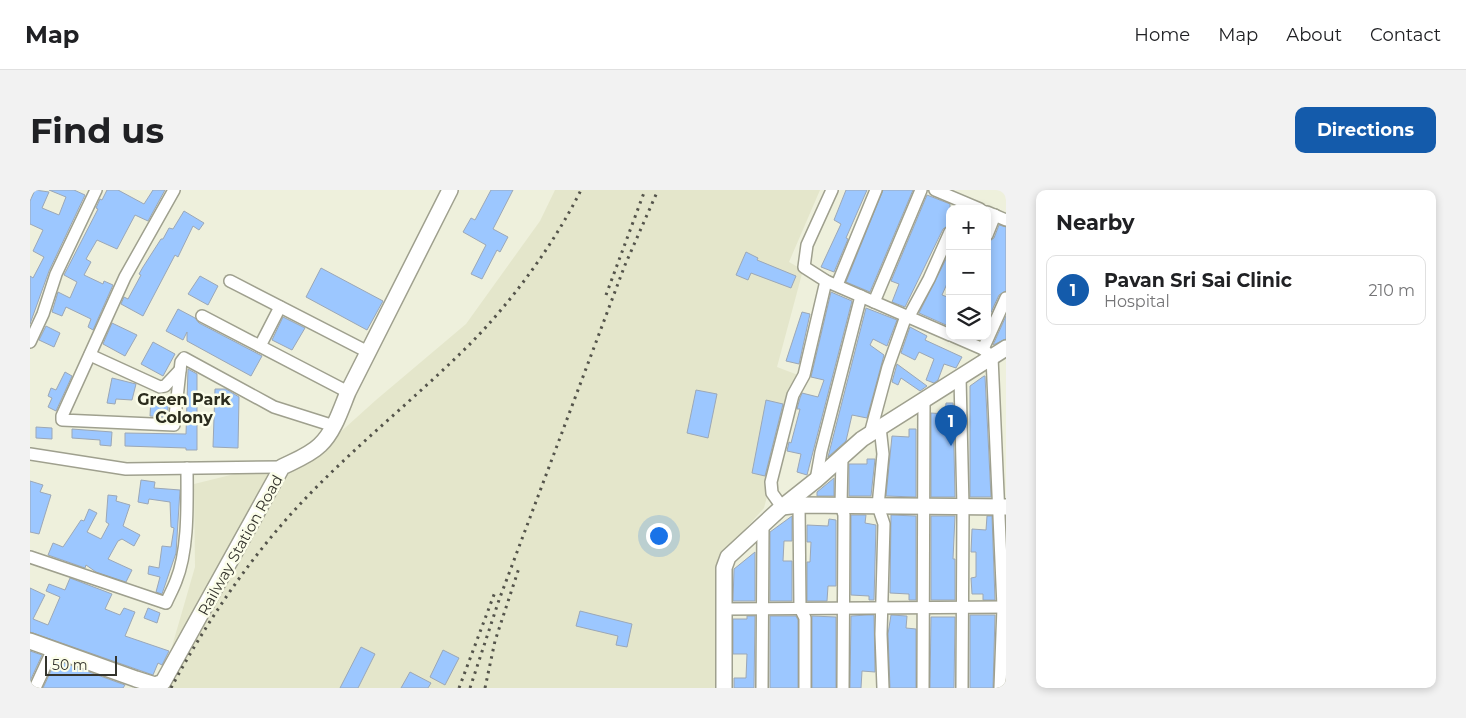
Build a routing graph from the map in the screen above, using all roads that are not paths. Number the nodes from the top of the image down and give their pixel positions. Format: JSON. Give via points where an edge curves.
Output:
{"nodes":[{"id":1,"x":96,"y":190,"type":"edge"},
{"id":2,"x":174,"y":190,"type":"edge"},
{"id":3,"x":450,"y":190,"type":"edge"},
{"id":4,"x":832,"y":190,"type":"edge"},
{"id":5,"x":876,"y":190,"type":"edge"},
{"id":6,"x":921,"y":190,"type":"edge"},
{"id":7,"x":935,"y":190,"type":"edge"},
{"id":8,"x":961,"y":205,"type":"edge"},
{"id":9,"x":946,"y":241,"type":"edge"},
{"id":10,"x":230,"y":281,"type":"dead end"},
{"id":11,"x":831,"y":283,"type":"junction"},
{"id":12,"x":861,"y":296,"type":"junction"},
{"id":13,"x":1006,"y":298,"type":"edge"},
{"id":14,"x":874,"y":302,"type":"junction"},
{"id":15,"x":280,"y":307,"type":"junction"},
{"id":16,"x":202,"y":316,"type":"dead end"},
{"id":17,"x":907,"y":317,"type":"junction"},
{"id":18,"x":946,"y":333,"type":"edge"},
{"id":19,"x":965,"y":340,"type":"edge"},
{"id":20,"x":30,"y":342,"type":"edge"},
{"id":21,"x":260,"y":346,"type":"junction"},
{"id":22,"x":998,"y":351,"type":"edge"},
{"id":23,"x":368,"y":352,"type":"junction"},
{"id":24,"x":90,"y":355,"type":"junction"},
{"id":25,"x":180,"y":370,"type":"junction"},
{"id":26,"x":960,"y":377,"type":"junction"},
{"id":27,"x":348,"y":392,"type":"junction"},
{"id":28,"x":924,"y":401,"type":"junction"},
{"id":29,"x":334,"y":426,"type":"junction"},
{"id":30,"x":875,"y":430,"type":"junction"},
{"id":31,"x":30,"y":454,"type":"edge"},
{"id":32,"x":842,"y":457,"type":"junction"},
{"id":33,"x":282,"y":467,"type":"junction"},
{"id":34,"x":187,"y":468,"type":"junction"},
{"id":35,"x":816,"y":480,"type":"junction"},
{"id":36,"x":799,"y":505,"type":"junction"},
{"id":37,"x":841,"y":505,"type":"junction"},
{"id":38,"x":878,"y":506,"type":"junction"},
{"id":39,"x":782,"y":507,"type":"junction"},
{"id":40,"x":923,"y":507,"type":"junction"},
{"id":41,"x":963,"y":507,"type":"junction"},
{"id":42,"x":1002,"y":507,"type":"edge"},
{"id":43,"x":763,"y":526,"type":"junction"},
{"id":44,"x":30,"y":557,"type":"edge"},
{"id":45,"x":1005,"y":607,"type":"edge"},
{"id":46,"x":800,"y":608,"type":"junction"},
{"id":47,"x":843,"y":608,"type":"junction"},
{"id":48,"x":884,"y":608,"type":"junction"},
{"id":49,"x":923,"y":608,"type":"junction"},
{"id":50,"x":962,"y":608,"type":"junction"},
{"id":51,"x":724,"y":609,"type":"junction"},
{"id":52,"x":763,"y":609,"type":"junction"},
{"id":53,"x":30,"y":641,"type":"edge"},
{"id":54,"x":53,"y":649,"type":"junction"},
{"id":55,"x":35,"y":688,"type":"edge"},
{"id":56,"x":724,"y":688,"type":"edge"},
{"id":57,"x":762,"y":688,"type":"edge"},
{"id":58,"x":805,"y":688,"type":"edge"},
{"id":59,"x":842,"y":688,"type":"edge"},
{"id":60,"x":883,"y":688,"type":"edge"},
{"id":61,"x":923,"y":688,"type":"edge"},
{"id":62,"x":962,"y":688,"type":"edge"},
{"id":63,"x":1000,"y":688,"type":"edge"}],
"edges":[{"from":1,"to":20,"type":"street","via":[[56,274]]},
{"from":2,"to":24,"type":"street","via":[[125,277]]},
{"from":3,"to":23,"type":"street","name":"Railway Station Road"},
{"from":4,"to":11,"type":"street","via":[[807,245],[804,261],[807,270]]},
{"from":5,"to":11,"type":"street"},
{"from":6,"to":14,"type":"street"},
{"from":7,"to":8,"type":"street"},
{"from":9,"to":17,"type":"street","via":[[929,280]]},
{"from":10,"to":15,"type":"street"},
{"from":11,"to":12,"type":"street"},
{"from":11,"to":39,"type":"street","via":[[804,375],[793,394],[771,482],[772,492]]},
{"from":12,"to":14,"type":"street"},
{"from":12,"to":35,"type":"street"},
{"from":13,"to":22,"type":"street"},
{"from":14,"to":17,"type":"street"},
{"from":15,"to":21,"type":"street"},
{"from":15,"to":23,"type":"street"},
{"from":16,"to":21,"type":"street"},
{"from":17,"to":18,"type":"street"},
{"from":17,"to":30,"type":"street","via":[[888,367]]},
{"from":19,"to":22,"type":"street"},
{"from":21,"to":27,"type":"street"},
{"from":22,"to":26,"type":"street"},
{"from":22,"to":42,"type":"street"},
{"from":23,"to":27,"type":"street","name":"Railway Station Road"},
{"from":24,"to":25,"type":"street","via":[[160,387],[166,386]]},
{"from":24,"to":25,"type":"street","via":[[62,420],[170,426],[176,419]]},
{"from":25,"to":29,"type":"street","via":[[184,358],[274,407]]},
{"from":26,"to":28,"type":"street"},
{"from":26,"to":41,"type":"street"},
{"from":27,"to":29,"type":"street","name":"Railway Station Road"},
{"from":28,"to":30,"type":"street"},
{"from":28,"to":40,"type":"street"},
{"from":29,"to":33,"type":"street","name":"Railway Station Road","via":[[316,449]]},
{"from":30,"to":32,"type":"street"},
{"from":30,"to":38,"type":"street","via":[[883,454]]},
{"from":31,"to":34,"type":"street","via":[[126,469]]},
{"from":32,"to":35,"type":"street"},
{"from":32,"to":37,"type":"street"},
{"from":33,"to":34,"type":"street"},
{"from":33,"to":54,"type":"street","name":"Railway Station Road","via":[[160,684],[136,679]]},
{"from":34,"to":44,"type":"street","via":[[182,561],[166,603]]},
{"from":35,"to":39,"type":"street"},
{"from":36,"to":37,"type":"street"},
{"from":36,"to":39,"type":"street"},
{"from":36,"to":46,"type":"street"},
{"from":37,"to":38,"type":"street"},
{"from":37,"to":47,"type":"street","via":[[844,515]]},
{"from":38,"to":40,"type":"street"},
{"from":38,"to":48,"type":"street","via":[[884,524]]},
{"from":39,"to":43,"type":"street"},
{"from":40,"to":41,"type":"street"},
{"from":40,"to":49,"type":"street"},
{"from":41,"to":42,"type":"street"},
{"from":41,"to":50,"type":"street"},
{"from":42,"to":45,"type":"street"},
{"from":43,"to":51,"type":"street","via":[[728,557]]},
{"from":43,"to":52,"type":"street"},
{"from":45,"to":50,"type":"street"},
{"from":45,"to":63,"type":"street"},
{"from":46,"to":47,"type":"street"},
{"from":46,"to":52,"type":"street"},
{"from":46,"to":58,"type":"street","via":[[805,618]]},
{"from":47,"to":48,"type":"street"},
{"from":47,"to":59,"type":"street"},
{"from":48,"to":49,"type":"street"},
{"from":48,"to":60,"type":"street","via":[[881,634]]},
{"from":49,"to":50,"type":"street"},
{"from":49,"to":61,"type":"street"},
{"from":50,"to":62,"type":"street"},
{"from":51,"to":52,"type":"street"},
{"from":51,"to":56,"type":"street"},
{"from":52,"to":57,"type":"street"},
{"from":53,"to":54,"type":"street","name":"Railway Station Road"},
{"from":54,"to":55,"type":"street"}]}
